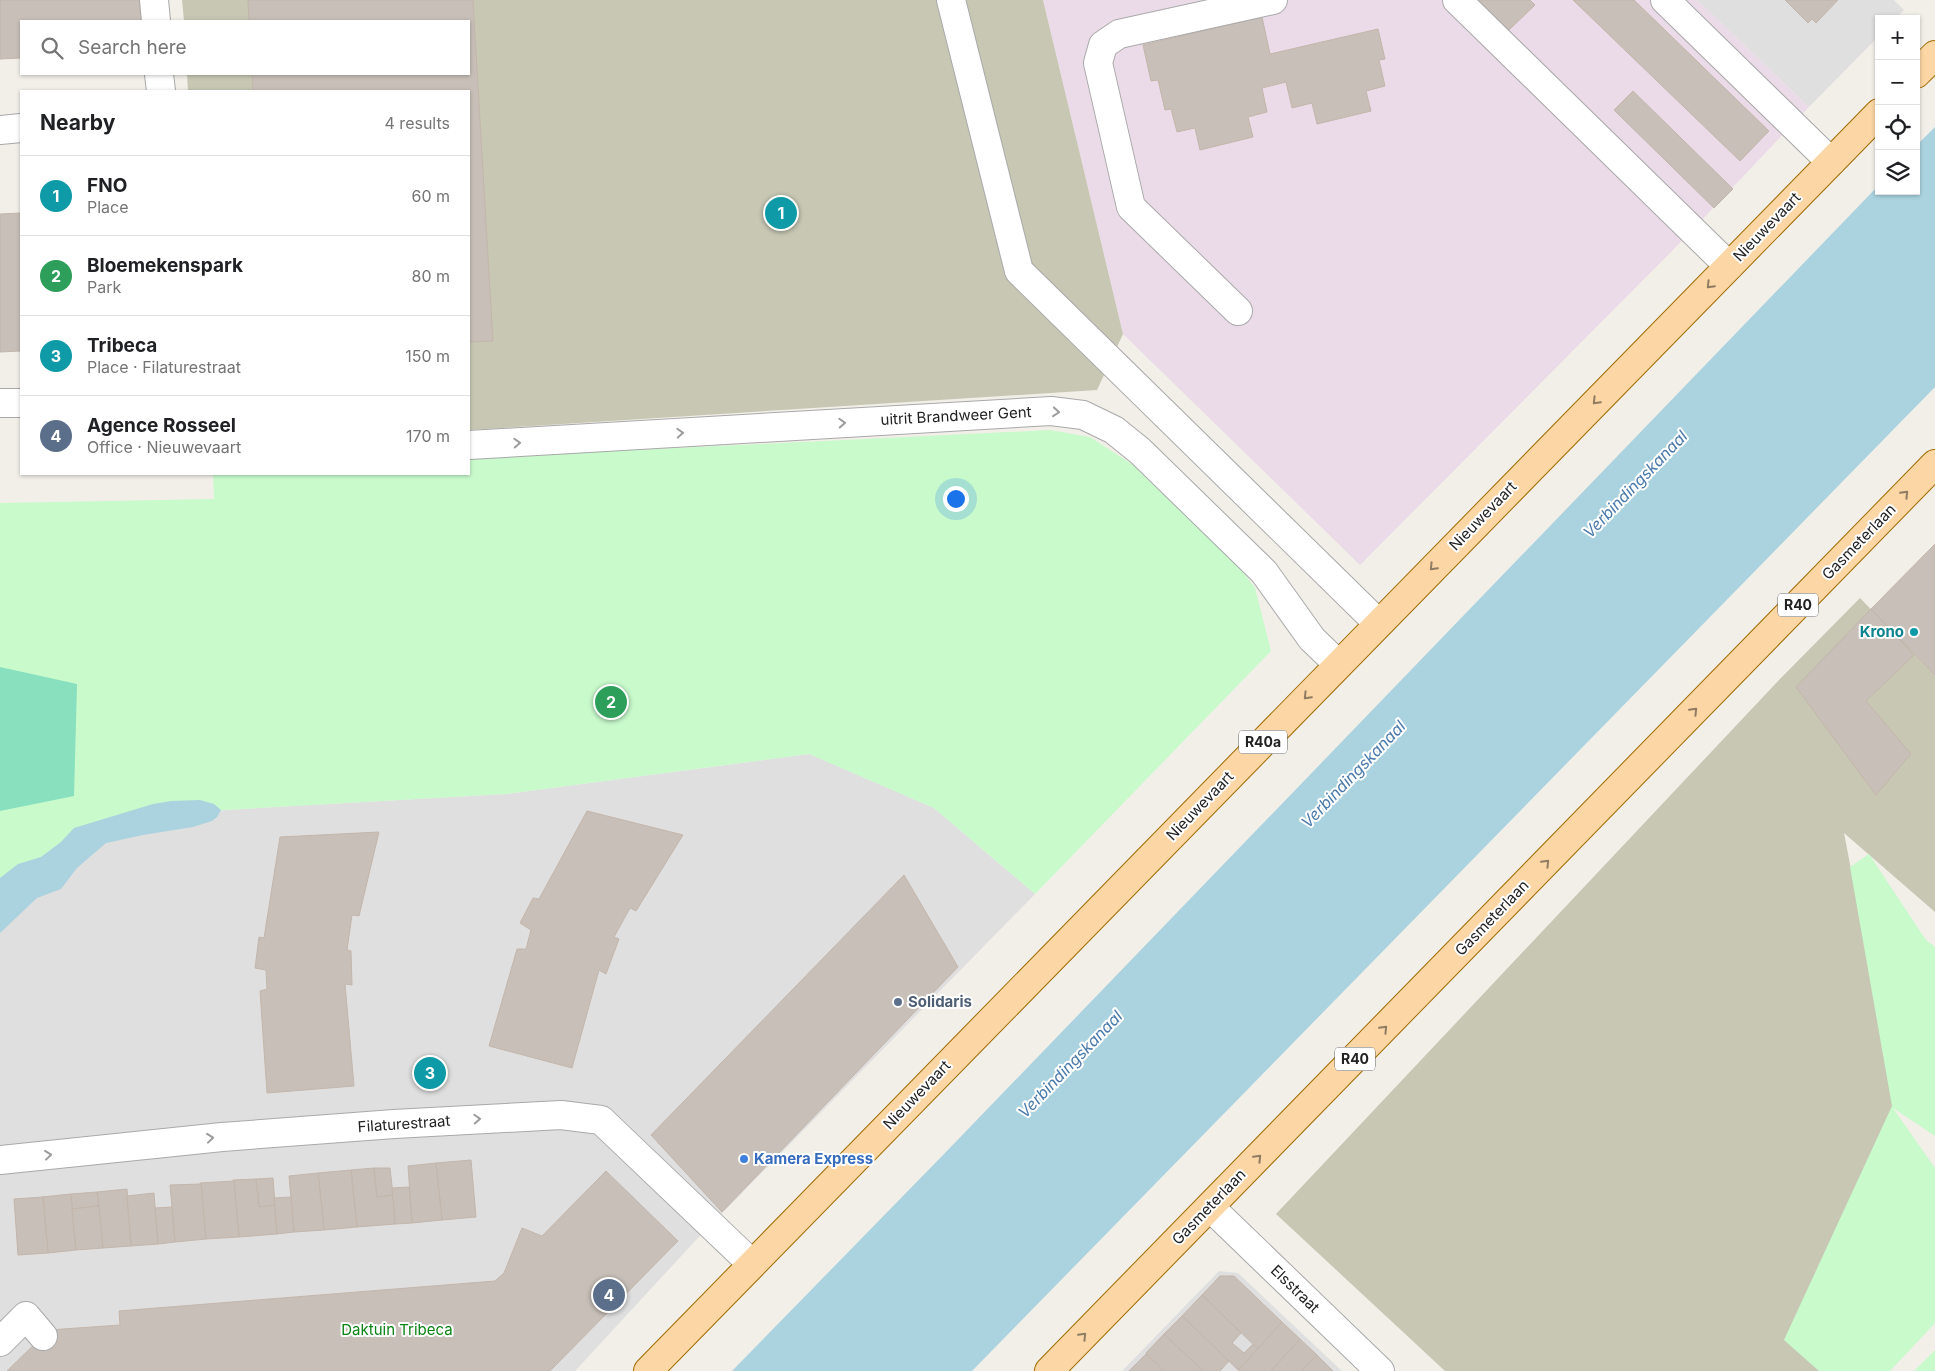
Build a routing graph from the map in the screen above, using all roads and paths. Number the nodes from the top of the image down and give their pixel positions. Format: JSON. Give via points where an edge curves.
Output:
{"nodes":[{"id":1,"x":154,"y":0,"type":"edge"},
{"id":2,"x":951,"y":0,"type":"edge"},
{"id":3,"x":1273,"y":0,"type":"edge"},
{"id":4,"x":1457,"y":0,"type":"edge"},
{"id":5,"x":1665,"y":0,"type":"edge"},
{"id":6,"x":156,"y":20,"type":"edge"},
{"id":7,"x":1935,"y":55,"type":"edge"},
{"id":8,"x":1920,"y":70,"type":"edge"},
{"id":9,"x":159,"y":75,"type":"edge"},
{"id":10,"x":160,"y":90,"type":"edge"},
{"id":11,"x":1875,"y":117,"type":"edge"},
{"id":12,"x":20,"y":128,"type":"edge"},
{"id":13,"x":0,"y":130,"type":"edge"},
{"id":14,"x":1831,"y":162,"type":"junction"},
{"id":15,"x":1729,"y":266,"type":"junction"},
{"id":16,"x":1238,"y":311,"type":"dead end"},
{"id":17,"x":20,"y":403,"type":"edge"},
{"id":18,"x":0,"y":404,"type":"edge"},
{"id":19,"x":470,"y":446,"type":"edge"},
{"id":20,"x":1935,"y":464,"type":"edge"},
{"id":21,"x":1378,"y":623,"type":"junction"},
{"id":22,"x":1338,"y":664,"type":"junction"},
{"id":23,"x":0,"y":1160,"type":"edge"},
{"id":24,"x":1210,"y":1206,"type":"junction"},
{"id":25,"x":752,"y":1264,"type":"junction"},
{"id":26,"x":43,"y":1336,"type":"dead end"},
{"id":27,"x":0,"y":1342,"type":"edge"},
{"id":28,"x":648,"y":1371,"type":"edge"},
{"id":29,"x":1049,"y":1371,"type":"edge"},
{"id":30,"x":1380,"y":1371,"type":"edge"}],
"edges":[{"from":1,"to":6,"type":"street"},
{"from":2,"to":21,"type":"street","via":[[1019,271]]},
{"from":3,"to":16,"type":"street","via":[[1119,34],[1103,45],[1098,63],[1131,207]]},
{"from":4,"to":15,"type":"street"},
{"from":5,"to":14,"type":"street"},
{"from":7,"to":8,"type":"main road"},
{"from":9,"to":10,"type":"street"},
{"from":11,"to":14,"type":"main road","name":"Nieuwevaart","number":"R40a"},
{"from":12,"to":13,"type":"street"},
{"from":14,"to":15,"type":"main road","name":"Nieuwevaart","number":"R40a"},
{"from":15,"to":21,"type":"main road","name":"Nieuwevaart","number":"R40a","one_way":true},
{"from":17,"to":18,"type":"street"},
{"from":19,"to":22,"type":"street","name":"uitrit Brandweer Gent","one_way":true,"via":[[1051,411],[1083,415],[1114,430],[1140,451],[1264,572],[1312,639]]},
{"from":24,"to":20,"type":"main road","name":"Gasmeterlaan","number":"R40","one_way":true},
{"from":21,"to":22,"type":"main road","name":"Nieuwevaart","number":"R40a"},
{"from":22,"to":25,"type":"main road","name":"Nieuwevaart","number":"R40a","one_way":true},
{"from":23,"to":25,"type":"street","name":"Filaturestraat","one_way":true,"via":[[222,1137],[394,1124],[561,1115],[601,1120]]},
{"from":29,"to":24,"type":"main road","name":"Gasmeterlaan","number":"R40","one_way":true},
{"from":24,"to":30,"type":"street","name":"Elsstraat"},
{"from":25,"to":28,"type":"main road","name":"Nieuwevaart","number":"R40a"},
{"from":26,"to":27,"type":"street","via":[[26,1316]]}]}
